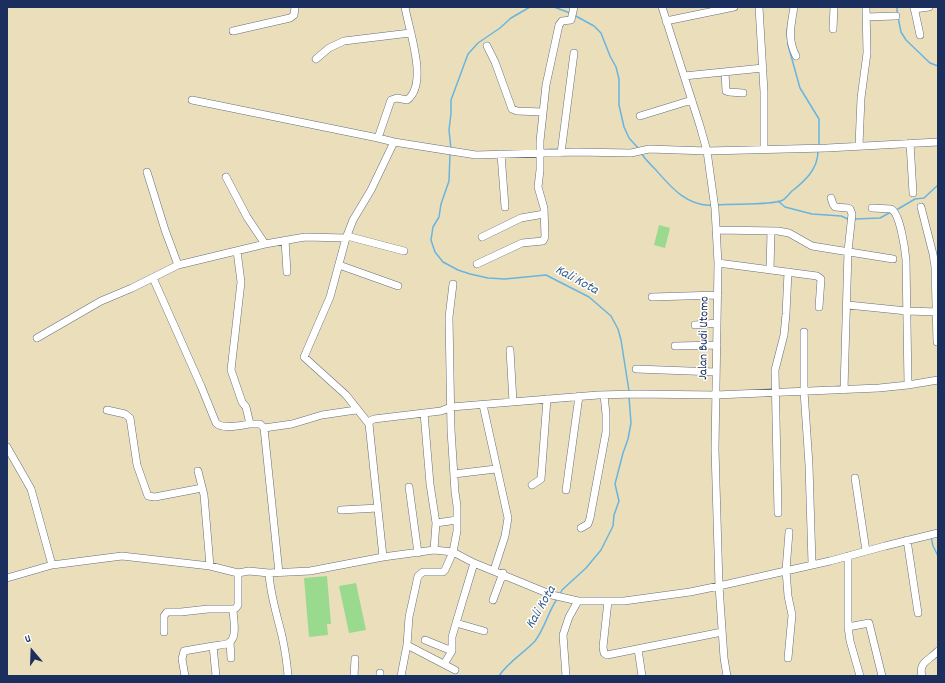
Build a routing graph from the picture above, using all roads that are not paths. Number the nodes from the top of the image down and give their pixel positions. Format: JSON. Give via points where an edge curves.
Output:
{"nodes":[{"id":1,"x":295,"y":7,"type":"edge"},
{"id":2,"x":405,"y":7,"type":"edge"},
{"id":3,"x":662,"y":7,"type":"edge"},
{"id":4,"x":734,"y":7,"type":"edge"},
{"id":5,"x":759,"y":7,"type":"edge"},
{"id":6,"x":794,"y":7,"type":"edge"},
{"id":7,"x":834,"y":7,"type":"edge"},
{"id":8,"x":866,"y":7,"type":"edge"},
{"id":9,"x":929,"y":7,"type":"edge"},
{"id":10,"x":574,"y":8,"type":"edge"},
{"id":11,"x":914,"y":8,"type":"edge"},
{"id":12,"x":896,"y":16,"type":"dead end"},
{"id":13,"x":866,"y":17,"type":"junction"},
{"id":14,"x":666,"y":21,"type":"junction"},
{"id":15,"x":833,"y":29,"type":"dead end"},
{"id":16,"x":233,"y":31,"type":"dead end"},
{"id":17,"x":410,"y":33,"type":"junction"},
{"id":18,"x":920,"y":35,"type":"dead end"},
{"id":19,"x":487,"y":46,"type":"dead end"},
{"id":20,"x":574,"y":53,"type":"dead end"},
{"id":21,"x":796,"y":56,"type":"dead end"},
{"id":22,"x":316,"y":59,"type":"dead end"},
{"id":23,"x":763,"y":68,"type":"junction"},
{"id":24,"x":725,"y":72,"type":"junction"},
{"id":25,"x":684,"y":76,"type":"junction"},
{"id":26,"x":743,"y":93,"type":"dead end"},
{"id":27,"x":192,"y":100,"type":"dead end"},
{"id":28,"x":692,"y":100,"type":"junction"},
{"id":29,"x":542,"y":112,"type":"junction"},
{"id":30,"x":640,"y":116,"type":"dead end"},
{"id":31,"x":378,"y":138,"type":"junction"},
{"id":32,"x":394,"y":142,"type":"junction"},
{"id":33,"x":938,"y":142,"type":"edge"},
{"id":34,"x":910,"y":143,"type":"junction"},
{"id":35,"x":859,"y":145,"type":"junction"},
{"id":36,"x":764,"y":149,"type":"junction"},
{"id":37,"x":706,"y":151,"type":"junction"},
{"id":38,"x":561,"y":153,"type":"junction"},
{"id":39,"x":501,"y":154,"type":"junction"},
{"id":40,"x":539,"y":154,"type":"junction"},
{"id":41,"x":147,"y":172,"type":"dead end"},
{"id":42,"x":226,"y":177,"type":"dead end"},
{"id":43,"x":913,"y":193,"type":"dead end"},
{"id":44,"x":831,"y":198,"type":"dead end"},
{"id":45,"x":505,"y":207,"type":"dead end"},
{"id":46,"x":921,"y":207,"type":"dead end"},
{"id":47,"x":872,"y":208,"type":"dead end"},
{"id":48,"x":544,"y":214,"type":"junction"},
{"id":49,"x":716,"y":230,"type":"junction"},
{"id":50,"x":771,"y":231,"type":"junction"},
{"id":51,"x":482,"y":236,"type":"dead end"},
{"id":52,"x":346,"y":237,"type":"junction"},
{"id":53,"x":286,"y":240,"type":"junction"},
{"id":54,"x":265,"y":244,"type":"junction"},
{"id":55,"x":237,"y":251,"type":"junction"},
{"id":56,"x":404,"y":251,"type":"dead end"},
{"id":57,"x":848,"y":251,"type":"junction"},
{"id":58,"x":893,"y":259,"type":"dead end"},
{"id":59,"x":718,"y":263,"type":"junction"},
{"id":60,"x":477,"y":264,"type":"dead end"},
{"id":61,"x":178,"y":265,"type":"junction"},
{"id":62,"x":340,"y":265,"type":"junction"},
{"id":63,"x":770,"y":270,"type":"junction"},
{"id":64,"x":287,"y":272,"type":"dead end"},
{"id":65,"x":788,"y":272,"type":"junction"},
{"id":66,"x":152,"y":278,"type":"junction"},
{"id":67,"x":453,"y":284,"type":"dead end"},
{"id":68,"x":398,"y":286,"type":"dead end"},
{"id":69,"x":718,"y":295,"type":"junction"},
{"id":70,"x":652,"y":297,"type":"dead end"},
{"id":71,"x":848,"y":304,"type":"junction"},
{"id":72,"x":819,"y":307,"type":"dead end"},
{"id":73,"x":906,"y":311,"type":"junction"},
{"id":74,"x":937,"y":312,"type":"edge"},
{"id":75,"x":717,"y":323,"type":"junction"},
{"id":76,"x":695,"y":325,"type":"dead end"},
{"id":77,"x":804,"y":332,"type":"dead end"},
{"id":78,"x":37,"y":338,"type":"dead end"},
{"id":79,"x":937,"y":342,"type":"dead end"},
{"id":80,"x":716,"y":345,"type":"junction"},
{"id":81,"x":675,"y":346,"type":"dead end"},
{"id":82,"x":510,"y":350,"type":"dead end"},
{"id":83,"x":636,"y":369,"type":"dead end"},
{"id":84,"x":716,"y":372,"type":"junction"},
{"id":85,"x":938,"y":380,"type":"edge"},
{"id":86,"x":908,"y":385,"type":"junction"},
{"id":87,"x":844,"y":390,"type":"junction"},
{"id":88,"x":804,"y":391,"type":"junction"},
{"id":89,"x":775,"y":392,"type":"junction"},
{"id":90,"x":604,"y":395,"type":"junction"},
{"id":91,"x":716,"y":395,"type":"junction"},
{"id":92,"x":579,"y":396,"type":"junction"},
{"id":93,"x":547,"y":399,"type":"junction"},
{"id":94,"x":513,"y":402,"type":"junction"},
{"id":95,"x":483,"y":404,"type":"junction"},
{"id":96,"x":451,"y":407,"type":"junction"},
{"id":97,"x":106,"y":410,"type":"dead end"},
{"id":98,"x":356,"y":410,"type":"junction"},
{"id":99,"x":424,"y":413,"type":"junction"},
{"id":100,"x":250,"y":424,"type":"junction"},
{"id":101,"x":369,"y":424,"type":"junction"},
{"id":102,"x":264,"y":428,"type":"junction"},
{"id":103,"x":7,"y":447,"type":"edge"},
{"id":104,"x":496,"y":469,"type":"junction"},
{"id":105,"x":198,"y":471,"type":"dead end"},
{"id":106,"x":454,"y":474,"type":"junction"},
{"id":107,"x":855,"y":478,"type":"dead end"},
{"id":108,"x":532,"y":485,"type":"dead end"},
{"id":109,"x":409,"y":487,"type":"dead end"},
{"id":110,"x":202,"y":488,"type":"junction"},
{"id":111,"x":566,"y":490,"type":"dead end"},
{"id":112,"x":378,"y":508,"type":"junction"},
{"id":113,"x":341,"y":510,"type":"dead end"},
{"id":114,"x":778,"y":513,"type":"dead end"},
{"id":115,"x":457,"y":520,"type":"junction"},
{"id":116,"x":436,"y":523,"type":"junction"},
{"id":117,"x":581,"y":528,"type":"dead end"},
{"id":118,"x":788,"y":532,"type":"dead end"},
{"id":119,"x":938,"y":533,"type":"edge"},
{"id":120,"x":907,"y":540,"type":"junction"},
{"id":121,"x":434,"y":550,"type":"junction"},
{"id":122,"x":866,"y":551,"type":"junction"},
{"id":123,"x":454,"y":552,"type":"junction"},
{"id":124,"x":418,"y":553,"type":"junction"},
{"id":125,"x":848,"y":556,"type":"junction"},
{"id":126,"x":383,"y":557,"type":"junction"},
{"id":127,"x":474,"y":563,"type":"junction"},
{"id":128,"x":812,"y":564,"type":"junction"},
{"id":129,"x":52,"y":565,"type":"junction"},
{"id":130,"x":210,"y":566,"type":"junction"},
{"id":131,"x":494,"y":570,"type":"junction"},
{"id":132,"x":786,"y":570,"type":"junction"},
{"id":133,"x":238,"y":573,"type":"junction"},
{"id":134,"x":269,"y":573,"type":"junction"},
{"id":135,"x":279,"y":573,"type":"junction"},
{"id":136,"x":503,"y":574,"type":"junction"},
{"id":137,"x":7,"y":578,"type":"edge"},
{"id":138,"x":719,"y":586,"type":"junction"},
{"id":139,"x":493,"y":600,"type":"dead end"},
{"id":140,"x":578,"y":601,"type":"junction"},
{"id":141,"x":608,"y":601,"type":"junction"},
{"id":142,"x":233,"y":608,"type":"junction"},
{"id":143,"x":918,"y":613,"type":"dead end"},
{"id":144,"x":456,"y":623,"type":"junction"},
{"id":145,"x":848,"y":627,"type":"junction"},
{"id":146,"x":484,"y":631,"type":"dead end"},
{"id":147,"x":164,"y":632,"type":"dead end"},
{"id":148,"x":722,"y":632,"type":"junction"},
{"id":149,"x":425,"y":640,"type":"dead end"},
{"id":150,"x":230,"y":642,"type":"junction"},
{"id":151,"x":407,"y":645,"type":"junction"},
{"id":152,"x":213,"y":646,"type":"junction"},
{"id":153,"x":638,"y":649,"type":"junction"},
{"id":154,"x":452,"y":651,"type":"junction"},
{"id":155,"x":938,"y":651,"type":"edge"},
{"id":156,"x":231,"y":658,"type":"dead end"},
{"id":157,"x":788,"y":658,"type":"dead end"},
{"id":158,"x":355,"y":660,"type":"dead end"},
{"id":159,"x":444,"y":664,"type":"junction"},
{"id":160,"x":454,"y":670,"type":"dead end"},
{"id":161,"x":185,"y":676,"type":"edge"},
{"id":162,"x":216,"y":676,"type":"edge"},
{"id":163,"x":288,"y":676,"type":"edge"},
{"id":164,"x":354,"y":676,"type":"edge"},
{"id":165,"x":400,"y":676,"type":"edge"},
{"id":166,"x":566,"y":676,"type":"edge"},
{"id":167,"x":642,"y":676,"type":"edge"},
{"id":168,"x":727,"y":676,"type":"edge"},
{"id":169,"x":860,"y":676,"type":"edge"},
{"id":170,"x":882,"y":676,"type":"edge"},
{"id":171,"x":922,"y":676,"type":"edge"}],
"edges":[{"from":1,"to":16,"type":"street","via":[[294,15],[290,18]]},
{"from":2,"to":17,"type":"street"},
{"from":3,"to":14,"type":"street","name":"Jalan Budi Utomo"},
{"from":4,"to":14,"type":"street"},
{"from":5,"to":23,"type":"street"},
{"from":6,"to":21,"type":"street","via":[[790,38]]},
{"from":7,"to":15,"type":"street"},
{"from":8,"to":13,"type":"street"},
{"from":9,"to":11,"type":"street"},
{"from":10,"to":29,"type":"street","via":[[570,21],[562,21],[559,25]]},
{"from":11,"to":18,"type":"street"},
{"from":12,"to":13,"type":"street"},
{"from":13,"to":35,"type":"street","via":[[867,53],[861,98]]},
{"from":14,"to":25,"type":"street","name":"Jalan Budi Utomo"},
{"from":17,"to":22,"type":"street","via":[[344,41],[329,48]]},
{"from":17,"to":31,"type":"street","via":[[418,74],[414,94],[407,100],[391,100]]},
{"from":19,"to":29,"type":"street","via":[[512,109]]},
{"from":20,"to":38,"type":"street"},
{"from":23,"to":24,"type":"street"},
{"from":23,"to":36,"type":"street"},
{"from":24,"to":25,"type":"street"},
{"from":24,"to":26,"type":"street","via":[[726,91]]},
{"from":25,"to":28,"type":"street","name":"Jalan Budi Utomo"},
{"from":27,"to":31,"type":"street"},
{"from":28,"to":30,"type":"street"},
{"from":28,"to":37,"type":"street","name":"Jalan Budi Utomo"},
{"from":29,"to":40,"type":"street"},
{"from":31,"to":32,"type":"street"},
{"from":32,"to":39,"type":"street","via":[[476,155]]},
{"from":32,"to":52,"type":"street"},
{"from":33,"to":34,"type":"street"},
{"from":34,"to":35,"type":"street"},
{"from":34,"to":43,"type":"street"},
{"from":35,"to":36,"type":"street"},
{"from":36,"to":37,"type":"street"},
{"from":37,"to":38,"type":"street"},
{"from":37,"to":49,"type":"street","name":"Jalan Budi Utomo"},
{"from":38,"to":40,"type":"street"},
{"from":39,"to":40,"type":"street"},
{"from":39,"to":45,"type":"street"},
{"from":40,"to":48,"type":"street","via":[[538,187]]},
{"from":41,"to":61,"type":"street"},
{"from":42,"to":54,"type":"street"},
{"from":44,"to":57,"type":"street","via":[[835,207],[851,210]]},
{"from":46,"to":74,"type":"street","via":[[933,254]]},
{"from":47,"to":73,"type":"street","via":[[891,209],[896,212],[905,246]]},
{"from":48,"to":51,"type":"street","via":[[521,218]]},
{"from":48,"to":60,"type":"street","via":[[543,240],[522,243]]},
{"from":49,"to":50,"type":"street"},
{"from":49,"to":59,"type":"street","name":"Jalan Budi Utomo"},
{"from":50,"to":57,"type":"street","via":[[789,233],[812,246]]},
{"from":50,"to":63,"type":"street"},
{"from":52,"to":53,"type":"street","via":[[305,237]]},
{"from":52,"to":56,"type":"street"},
{"from":52,"to":62,"type":"street"},
{"from":53,"to":54,"type":"street"},
{"from":53,"to":64,"type":"street"},
{"from":54,"to":55,"type":"street"},
{"from":55,"to":61,"type":"street"},
{"from":55,"to":100,"type":"street","via":[[241,282],[231,370]]},
{"from":57,"to":58,"type":"street"},
{"from":57,"to":71,"type":"street"},
{"from":59,"to":63,"type":"street"},
{"from":59,"to":69,"type":"street","name":"Jalan Budi Utomo"},
{"from":61,"to":66,"type":"street"},
{"from":62,"to":68,"type":"street"},
{"from":62,"to":98,"type":"street","via":[[330,297],[304,357],[346,395]]},
{"from":63,"to":65,"type":"street"},
{"from":65,"to":72,"type":"street","via":[[817,276],[821,279]]},
{"from":65,"to":89,"type":"street","via":[[784,335],[775,370]]},
{"from":66,"to":78,"type":"street","via":[[101,301]]},
{"from":66,"to":100,"type":"street","via":[[216,423],[220,426]]},
{"from":67,"to":96,"type":"street","via":[[450,317]]},
{"from":69,"to":70,"type":"street"},
{"from":69,"to":75,"type":"street","name":"Jalan Budi Utomo"},
{"from":71,"to":73,"type":"street"},
{"from":71,"to":87,"type":"street"},
{"from":73,"to":74,"type":"street"},
{"from":73,"to":86,"type":"street"},
{"from":74,"to":79,"type":"street"},
{"from":75,"to":76,"type":"street"},
{"from":75,"to":80,"type":"street","name":"Jalan Budi Utomo"},
{"from":77,"to":88,"type":"street"},
{"from":80,"to":81,"type":"street"},
{"from":80,"to":84,"type":"street","name":"Jalan Budi Utomo"},
{"from":82,"to":94,"type":"street"},
{"from":83,"to":84,"type":"street"},
{"from":84,"to":91,"type":"street","name":"Jalan Budi Utomo"},
{"from":85,"to":86,"type":"street"},
{"from":86,"to":87,"type":"street"},
{"from":87,"to":88,"type":"street"},
{"from":88,"to":89,"type":"street"},
{"from":88,"to":128,"type":"street"},
{"from":89,"to":91,"type":"street"},
{"from":89,"to":114,"type":"street"},
{"from":90,"to":91,"type":"street"},
{"from":90,"to":92,"type":"street"},
{"from":90,"to":117,"type":"street","via":[[606,432],[590,518],[588,524]]},
{"from":91,"to":138,"type":"street","name":"Jalan Budi Utomo"},
{"from":92,"to":93,"type":"street"},
{"from":92,"to":111,"type":"street"},
{"from":93,"to":94,"type":"street"},
{"from":93,"to":108,"type":"street","via":[[541,479]]},
{"from":94,"to":95,"type":"street"},
{"from":95,"to":96,"type":"street"},
{"from":95,"to":104,"type":"street"},
{"from":96,"to":99,"type":"street"},
{"from":96,"to":106,"type":"street"},
{"from":97,"to":110,"type":"street","via":[[125,414],[130,418],[137,465],[148,496],[155,497]]},
{"from":98,"to":101,"type":"street"},
{"from":98,"to":102,"type":"street"},
{"from":99,"to":101,"type":"street","via":[[374,420]]},
{"from":99,"to":116,"type":"street"},
{"from":100,"to":102,"type":"street","via":[[260,424]]},
{"from":101,"to":112,"type":"street"},
{"from":102,"to":135,"type":"street"},
{"from":103,"to":129,"type":"street","via":[[31,489]]},
{"from":104,"to":106,"type":"street"},
{"from":104,"to":131,"type":"street","via":[[508,518]]},
{"from":105,"to":110,"type":"street"},
{"from":106,"to":115,"type":"street"},
{"from":107,"to":122,"type":"street"},
{"from":109,"to":124,"type":"street"},
{"from":110,"to":130,"type":"street"},
{"from":112,"to":113,"type":"street"},
{"from":112,"to":126,"type":"street"},
{"from":115,"to":116,"type":"street"},
{"from":115,"to":123,"type":"street"},
{"from":116,"to":121,"type":"street"},
{"from":118,"to":132,"type":"street"},
{"from":119,"to":120,"type":"street"},
{"from":120,"to":122,"type":"street"},
{"from":120,"to":143,"type":"street"},
{"from":121,"to":123,"type":"street"},
{"from":121,"to":124,"type":"street"},
{"from":122,"to":125,"type":"street"},
{"from":123,"to":127,"type":"street"},
{"from":123,"to":151,"type":"street","via":[[443,572],[423,572],[418,576],[409,618]]},
{"from":124,"to":126,"type":"street"},
{"from":125,"to":128,"type":"street"},
{"from":125,"to":145,"type":"street"},
{"from":126,"to":135,"type":"street","via":[[310,571]]},
{"from":127,"to":131,"type":"street"},
{"from":127,"to":144,"type":"street"},
{"from":128,"to":132,"type":"street"},
{"from":129,"to":130,"type":"street","via":[[122,556]]},
{"from":129,"to":137,"type":"street"},
{"from":130,"to":133,"type":"street"},
{"from":131,"to":136,"type":"street"},
{"from":132,"to":138,"type":"street"},
{"from":132,"to":157,"type":"street","via":[[792,615]]},
{"from":133,"to":134,"type":"street","via":[[249,570]]},
{"from":133,"to":142,"type":"street","via":[[238,605]]},
{"from":134,"to":135,"type":"street"},
{"from":134,"to":163,"type":"street"},
{"from":136,"to":139,"type":"street"},
{"from":136,"to":140,"type":"street","via":[[552,595]]},
{"from":138,"to":141,"type":"street","via":[[646,599]]},
{"from":138,"to":148,"type":"street","name":"Jalan Budi Utomo"},
{"from":140,"to":141,"type":"street"},
{"from":140,"to":166,"type":"street","via":[[563,635]]},
{"from":141,"to":153,"type":"street","via":[[604,653],[607,655]]},
{"from":142,"to":147,"type":"street","via":[[167,612],[164,616]]},
{"from":142,"to":150,"type":"street","via":[[234,636]]},
{"from":144,"to":146,"type":"street"},
{"from":144,"to":154,"type":"street"},
{"from":145,"to":169,"type":"street"},
{"from":145,"to":170,"type":"street","via":[[869,623]]},
{"from":148,"to":153,"type":"street"},
{"from":148,"to":168,"type":"street","name":"Jalan Budi Utomo"},
{"from":149,"to":154,"type":"street"},
{"from":150,"to":152,"type":"street"},
{"from":150,"to":156,"type":"street"},
{"from":151,"to":159,"type":"street"},
{"from":151,"to":165,"type":"street"},
{"from":152,"to":161,"type":"street","via":[[184,651],[182,659]]},
{"from":152,"to":162,"type":"street"},
{"from":153,"to":167,"type":"street"},
{"from":154,"to":159,"type":"street"},
{"from":155,"to":171,"type":"street","via":[[922,664]]},
{"from":158,"to":164,"type":"street"},
{"from":159,"to":160,"type":"street"}]}
